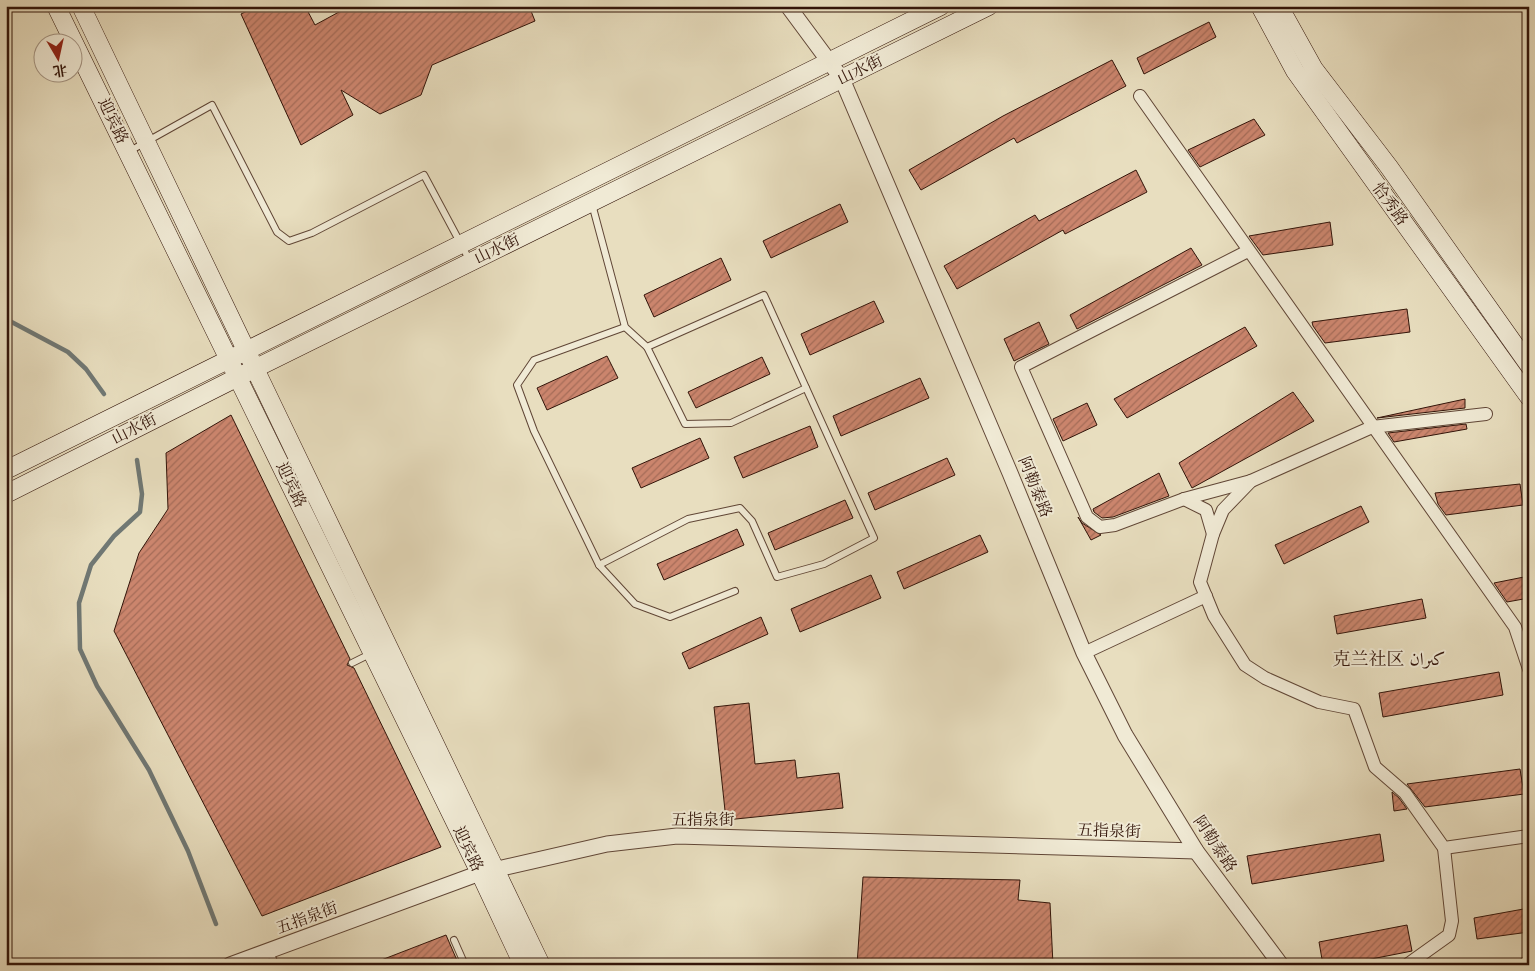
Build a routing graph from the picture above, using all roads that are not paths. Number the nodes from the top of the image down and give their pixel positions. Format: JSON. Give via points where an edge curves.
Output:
{"nodes":[{"id":1,"x":56,"y":6,"type":"edge"},
{"id":2,"x":81,"y":6,"type":"edge"},
{"id":3,"x":788,"y":6,"type":"edge"},
{"id":4,"x":941,"y":6,"type":"edge"},
{"id":5,"x":989,"y":6,"type":"edge"},
{"id":6,"x":1260,"y":6,"type":"edge"},
{"id":7,"x":1280,"y":6,"type":"edge"},
{"id":8,"x":828,"y":62,"type":"junction"},
{"id":9,"x":842,"y":80,"type":"junction"},
{"id":10,"x":1140,"y":96,"type":"dead end"},
{"id":11,"x":146,"y":140,"type":"junction"},
{"id":12,"x":128,"y":152,"type":"junction"},
{"id":13,"x":592,"y":203,"type":"junction"},
{"id":14,"x":460,"y":244,"type":"junction"},
{"id":15,"x":1248,"y":251,"type":"junction"},
{"id":16,"x":471,"y":262,"type":"junction"},
{"id":17,"x":625,"y":327,"type":"junction"},
{"id":18,"x":647,"y":348,"type":"junction"},
{"id":19,"x":248,"y":350,"type":"junction"},
{"id":20,"x":230,"y":358,"type":"junction"},
{"id":21,"x":1529,"y":365,"type":"edge"},
{"id":22,"x":256,"y":368,"type":"junction"},
{"id":23,"x":238,"y":376,"type":"junction"},
{"id":24,"x":806,"y":388,"type":"junction"},
{"id":25,"x":1529,"y":397,"type":"edge"},
{"id":26,"x":1486,"y":414,"type":"dead end"},
{"id":27,"x":1372,"y":427,"type":"junction"},
{"id":28,"x":6,"y":470,"type":"edge"},
{"id":29,"x":1251,"y":481,"type":"junction"},
{"id":30,"x":6,"y":494,"type":"edge"},
{"id":31,"x":1184,"y":500,"type":"junction"},
{"id":32,"x":1213,"y":534,"type":"junction"},
{"id":33,"x":599,"y":565,"type":"junction"},
{"id":34,"x":735,"y":591,"type":"dead end"},
{"id":35,"x":1206,"y":596,"type":"junction"},
{"id":36,"x":373,"y":653,"type":"junction"},
{"id":37,"x":1084,"y":653,"type":"junction"},
{"id":38,"x":352,"y":663,"type":"dead end"},
{"id":39,"x":1529,"y":669,"type":"edge"},
{"id":40,"x":1529,"y":836,"type":"edge"},
{"id":41,"x":1444,"y":848,"type":"junction"},
{"id":42,"x":1196,"y":851,"type":"junction"},
{"id":43,"x":488,"y":871,"type":"junction"},
{"id":44,"x":454,"y":940,"type":"dead end"},
{"id":45,"x":269,"y":950,"type":"junction"},
{"id":46,"x":1529,"y":961,"type":"edge"},
{"id":47,"x":230,"y":965,"type":"edge"},
{"id":48,"x":276,"y":965,"type":"edge"},
{"id":49,"x":465,"y":965,"type":"edge"},
{"id":50,"x":522,"y":965,"type":"edge"},
{"id":51,"x":541,"y":965,"type":"edge"},
{"id":52,"x":1281,"y":965,"type":"edge"},
{"id":53,"x":1407,"y":965,"type":"edge"},
{"id":54,"x":1524,"y":965,"type":"edge"}],
"edges":[{"from":1,"to":12,"type":"main road","name":"迎宾路"},
{"from":2,"to":11,"type":"main road","name":"迎宾路"},
{"from":3,"to":8,"type":"street","name":"阿勒泰路"},
{"from":4,"to":8,"type":"main road","name":"山水街"},
{"from":5,"to":9,"type":"main road","name":"山水街"},
{"from":6,"to":25,"type":"main road","name":"恰秀路","via":[[1295,71]]},
{"from":7,"to":21,"type":"main road","name":"恰秀路","via":[[1314,69],[1389,167]]},
{"from":8,"to":9,"type":"street","name":"阿勒泰路"},
{"from":8,"to":14,"type":"main road","name":"山水街"},
{"from":9,"to":13,"type":"main road","name":"山水街"},
{"from":9,"to":37,"type":"street","name":"阿勒泰路"},
{"from":10,"to":15,"type":"street"},
{"from":11,"to":12,"type":"lane"},
{"from":11,"to":14,"type":"lane","via":[[212,105],[277,232],[289,241],[312,233],[424,175]]},
{"from":11,"to":19,"type":"main road","name":"迎宾路"},
{"from":12,"to":20,"type":"main road","name":"迎宾路"},
{"from":13,"to":16,"type":"main road","name":"山水街"},
{"from":13,"to":17,"type":"lane"},
{"from":14,"to":16,"type":"lane"},
{"from":14,"to":19,"type":"main road","name":"山水街"},
{"from":15,"to":27,"type":"street"},
{"from":15,"to":31,"type":"street","via":[[1021,368],[1087,517],[1100,528]]},
{"from":16,"to":22,"type":"main road","name":"山水街"},
{"from":17,"to":18,"type":"lane"},
{"from":17,"to":33,"type":"lane","via":[[534,360],[517,385],[534,431]]},
{"from":18,"to":24,"type":"lane","via":[[686,424],[731,424]]},
{"from":18,"to":24,"type":"lane","via":[[764,295]]},
{"from":19,"to":20,"type":"main road","name":"山水街"},
{"from":19,"to":22,"type":"main road","name":"迎宾路"},
{"from":20,"to":23,"type":"main road","name":"迎宾路"},
{"from":20,"to":28,"type":"main road","name":"山水街"},
{"from":22,"to":23,"type":"main road","name":"山水街"},
{"from":22,"to":43,"type":"main road","name":"迎宾路"},
{"from":23,"to":30,"type":"main road","name":"山水街"},
{"from":23,"to":36,"type":"main road","name":"迎宾路"},
{"from":24,"to":33,"type":"lane","via":[[874,538],[824,564],[778,577],[752,521],[740,508],[688,519]]},
{"from":26,"to":27,"type":"street"},
{"from":27,"to":29,"type":"street"},
{"from":27,"to":39,"type":"street","via":[[1515,627]]},
{"from":29,"to":31,"type":"street"},
{"from":29,"to":32,"type":"street","via":[[1223,510]]},
{"from":31,"to":32,"type":"street","via":[[1206,510]]},
{"from":32,"to":35,"type":"street","via":[[1200,582]]},
{"from":33,"to":34,"type":"lane","via":[[635,604],[670,617]]},
{"from":35,"to":37,"type":"street"},
{"from":35,"to":41,"type":"street","via":[[1214,616],[1245,665],[1265,678],[1319,702],[1354,709],[1375,767],[1405,793]]},
{"from":36,"to":38,"type":"lane"},
{"from":36,"to":43,"type":"main road","name":"迎宾路"},
{"from":37,"to":42,"type":"street","name":"阿勒泰路","via":[[1125,735]]},
{"from":40,"to":41,"type":"street"},
{"from":41,"to":53,"type":"street","via":[[1452,921],[1449,935]]},
{"from":42,"to":43,"type":"street","name":"五指泉街","via":[[677,836],[607,844]]},
{"from":42,"to":52,"type":"street","name":"阿勒泰路"},
{"from":43,"to":45,"type":"street","name":"五指泉街"},
{"from":43,"to":50,"type":"main road","name":"迎宾路"},
{"from":43,"to":51,"type":"main road","name":"迎宾路"},
{"from":44,"to":49,"type":"lane"},
{"from":45,"to":47,"type":"street","name":"五指泉街"},
{"from":45,"to":48,"type":"lane"},
{"from":46,"to":54,"type":"street"}]}
